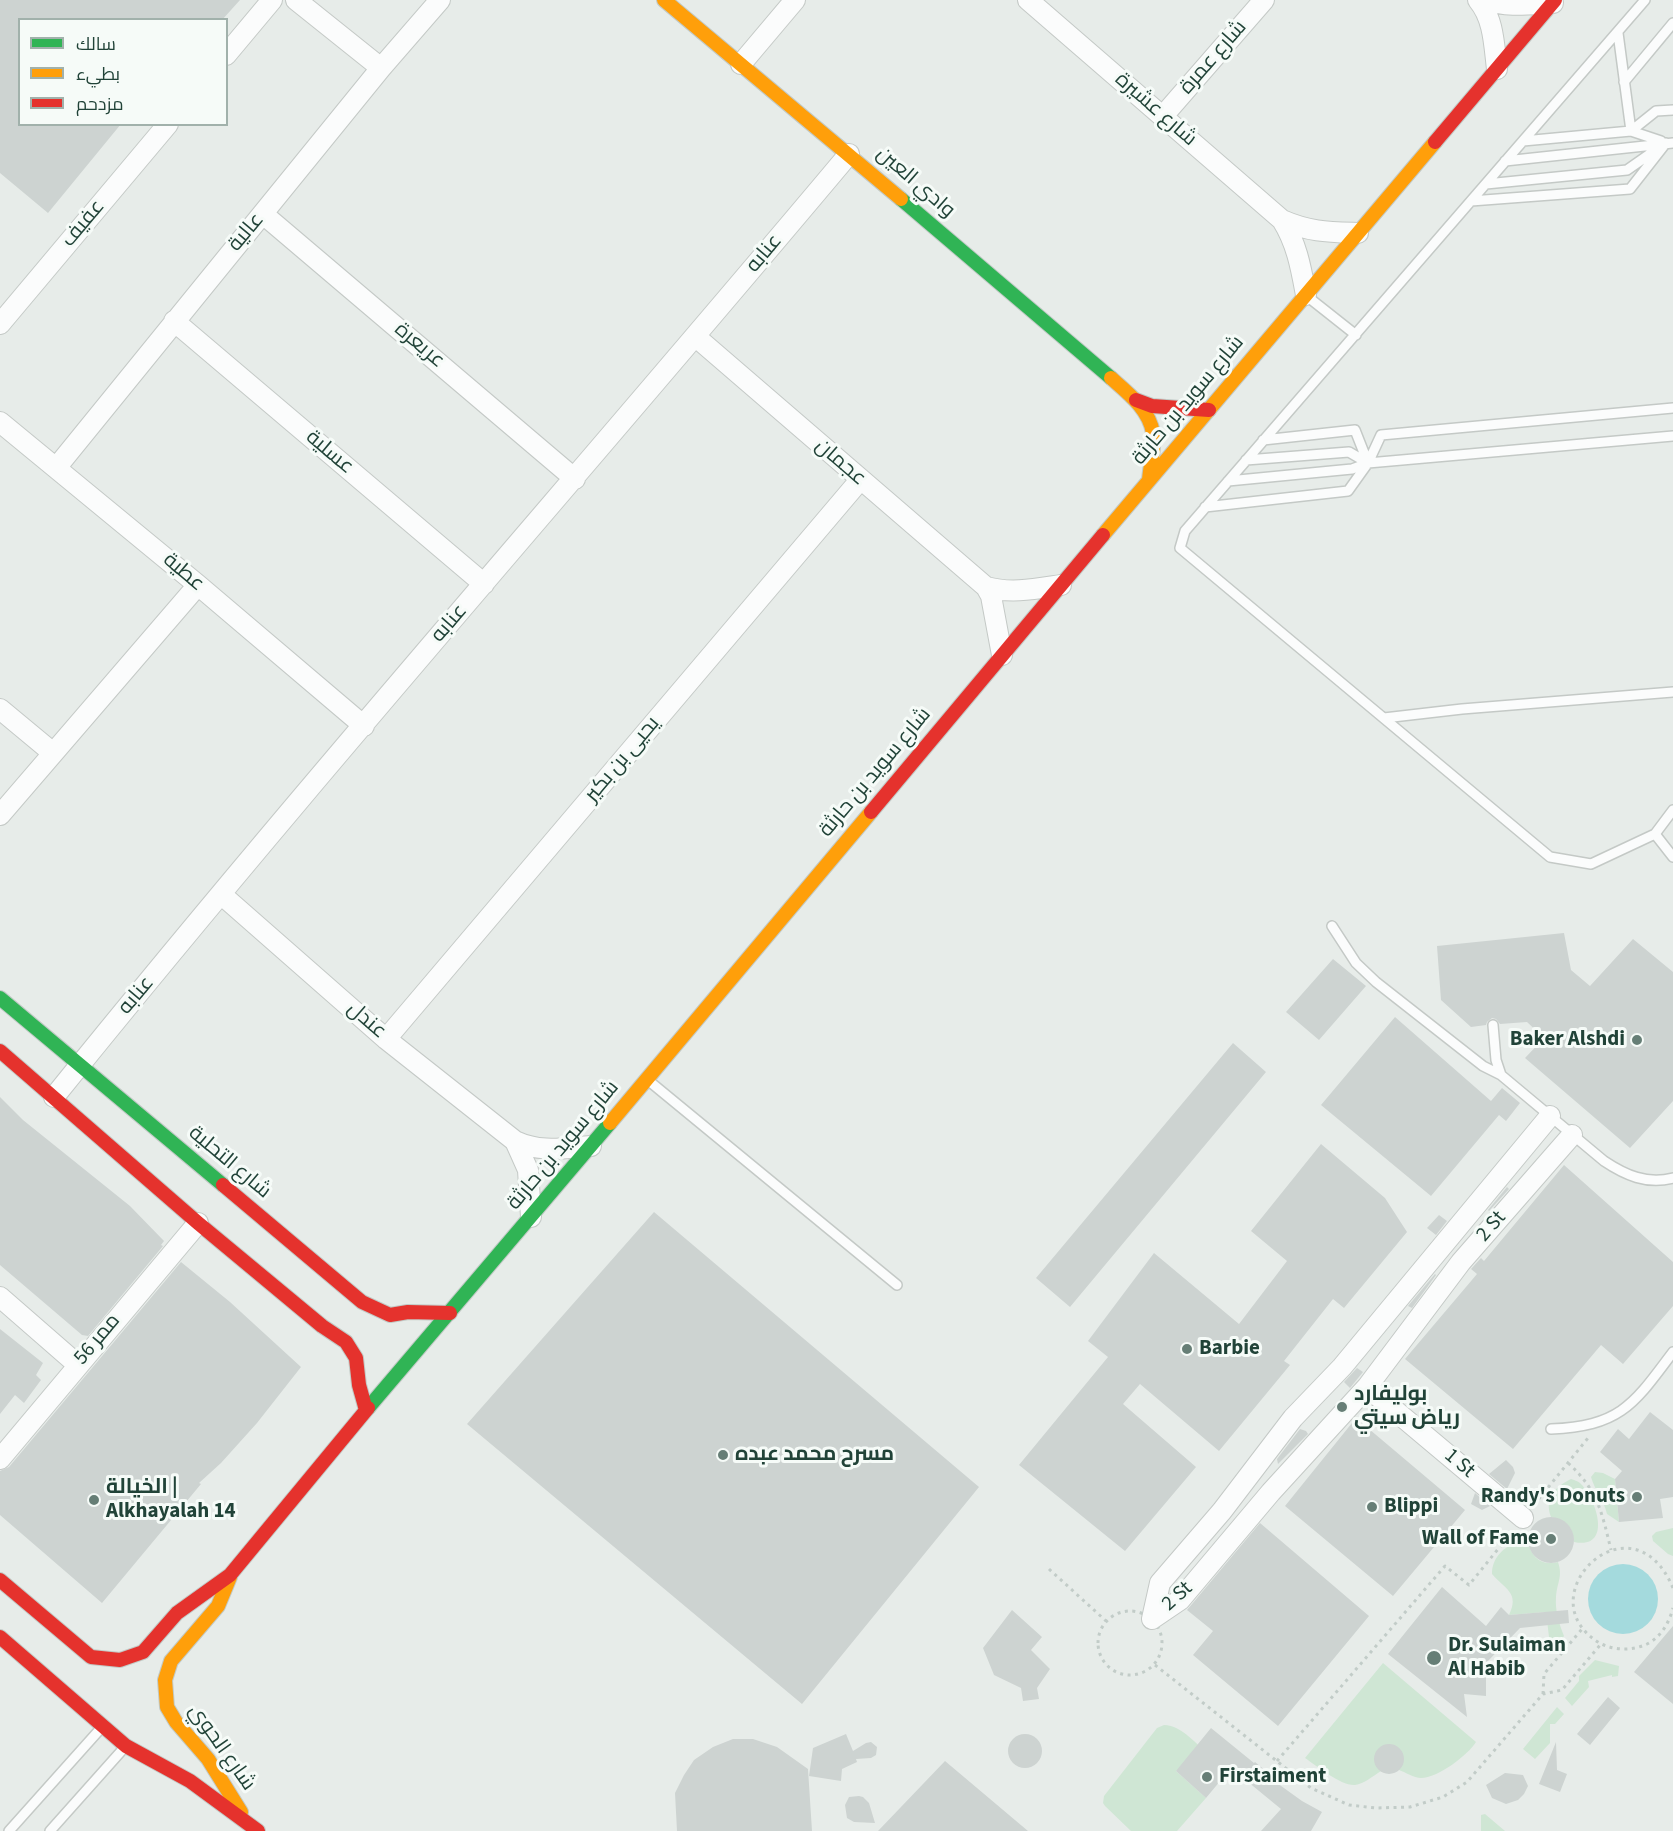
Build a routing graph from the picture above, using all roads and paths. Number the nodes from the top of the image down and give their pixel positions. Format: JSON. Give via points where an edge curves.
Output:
{"nodes":[{"id":1,"x":272,"y":0,"type":"edge"},
{"id":2,"x":296,"y":0,"type":"edge"},
{"id":3,"x":440,"y":0,"type":"edge"},
{"id":4,"x":664,"y":0,"type":"edge"},
{"id":5,"x":795,"y":0,"type":"edge"},
{"id":6,"x":1028,"y":0,"type":"edge"},
{"id":7,"x":1264,"y":0,"type":"edge"},
{"id":8,"x":1478,"y":0,"type":"edge"},
{"id":9,"x":1487,"y":0,"type":"edge"},
{"id":10,"x":1645,"y":0,"type":"edge"},
{"id":11,"x":1554,"y":1,"type":"edge"},
{"id":12,"x":1673,"y":23,"type":"edge"},
{"id":13,"x":1618,"y":33,"type":"junction"},
{"id":14,"x":228,"y":53,"type":"edge"},
{"id":15,"x":741,"y":64,"type":"junction"},
{"id":16,"x":381,"y":68,"type":"junction"},
{"id":17,"x":1497,"y":69,"type":"junction"},
{"id":18,"x":1624,"y":82,"type":"junction"},
{"id":19,"x":1673,"y":110,"type":"edge"},
{"id":20,"x":1163,"y":116,"type":"junction"},
{"id":21,"x":166,"y":126,"type":"edge"},
{"id":22,"x":1631,"y":131,"type":"junction"},
{"id":23,"x":1523,"y":141,"type":"junction"},
{"id":24,"x":1670,"y":143,"type":"edge"},
{"id":25,"x":849,"y":154,"type":"junction"},
{"id":26,"x":1505,"y":161,"type":"junction"},
{"id":27,"x":1486,"y":184,"type":"junction"},
{"id":28,"x":1471,"y":201,"type":"junction"},
{"id":29,"x":263,"y":214,"type":"junction"},
{"id":30,"x":1282,"y":220,"type":"junction"},
{"id":31,"x":1358,"y":233,"type":"junction"},
{"id":32,"x":1306,"y":295,"type":"junction"},
{"id":33,"x":174,"y":321,"type":"junction"},
{"id":34,"x":0,"y":324,"type":"edge"},
{"id":35,"x":1356,"y":335,"type":"junction"},
{"id":36,"x":696,"y":337,"type":"junction"},
{"id":37,"x":1136,"y":400,"type":"junction"},
{"id":38,"x":1673,"y":408,"type":"edge"},
{"id":39,"x":1209,"y":410,"type":"junction"},
{"id":40,"x":0,"y":422,"type":"edge"},
{"id":41,"x":1673,"y":436,"type":"edge"},
{"id":42,"x":1263,"y":440,"type":"junction"},
{"id":43,"x":1246,"y":460,"type":"junction"},
{"id":44,"x":1368,"y":463,"type":"junction"},
{"id":45,"x":56,"y":468,"type":"junction"},
{"id":46,"x":575,"y":478,"type":"junction"},
{"id":47,"x":860,"y":480,"type":"junction"},
{"id":48,"x":1149,"y":480,"type":"junction"},
{"id":49,"x":1228,"y":481,"type":"junction"},
{"id":50,"x":1205,"y":507,"type":"junction"},
{"id":51,"x":484,"y":584,"type":"junction"},
{"id":52,"x":198,"y":585,"type":"junction"},
{"id":53,"x":1061,"y":585,"type":"junction"},
{"id":54,"x":986,"y":587,"type":"junction"},
{"id":55,"x":1002,"y":655,"type":"junction"},
{"id":56,"x":1673,"y":692,"type":"edge"},
{"id":57,"x":0,"y":709,"type":"edge"},
{"id":58,"x":1384,"y":718,"type":"junction"},
{"id":59,"x":364,"y":726,"type":"junction"},
{"id":60,"x":52,"y":753,"type":"junction"},
{"id":61,"x":1673,"y":810,"type":"edge"},
{"id":62,"x":0,"y":815,"type":"edge"},
{"id":63,"x":1655,"y":834,"type":"junction"},
{"id":64,"x":1673,"y":857,"type":"edge"},
{"id":65,"x":222,"y":895,"type":"junction"},
{"id":66,"x":1332,"y":926,"type":"dead end"},
{"id":67,"x":0,"y":998,"type":"edge"},
{"id":68,"x":1493,"y":1025,"type":"dead end"},
{"id":69,"x":386,"y":1040,"type":"junction"},
{"id":70,"x":0,"y":1051,"type":"edge"},
{"id":71,"x":80,"y":1065,"type":"junction"},
{"id":72,"x":1501,"y":1075,"type":"junction"},
{"id":73,"x":647,"y":1079,"type":"junction"},
{"id":74,"x":54,"y":1097,"type":"junction"},
{"id":75,"x":1550,"y":1116,"type":"junction"},
{"id":76,"x":1572,"y":1135,"type":"junction"},
{"id":77,"x":515,"y":1141,"type":"junction"},
{"id":78,"x":591,"y":1146,"type":"junction"},
{"id":79,"x":1673,"y":1178,"type":"edge"},
{"id":80,"x":531,"y":1217,"type":"junction"},
{"id":81,"x":198,"y":1223,"type":"junction"},
{"id":82,"x":1449,"y":1239,"type":"junction"},
{"id":83,"x":1468,"y":1254,"type":"junction"},
{"id":84,"x":897,"y":1285,"type":"dead end"},
{"id":85,"x":0,"y":1297,"type":"edge"},
{"id":86,"x":450,"y":1313,"type":"junction"},
{"id":87,"x":1368,"y":1336,"type":"junction"},
{"id":88,"x":1673,"y":1352,"type":"edge"},
{"id":89,"x":1392,"y":1354,"type":"junction"},
{"id":90,"x":78,"y":1365,"type":"junction"},
{"id":91,"x":1367,"y":1387,"type":"junction"},
{"id":92,"x":1316,"y":1394,"type":"junction"},
{"id":93,"x":366,"y":1410,"type":"junction"},
{"id":94,"x":1341,"y":1416,"type":"junction"},
{"id":95,"x":1551,"y":1429,"type":"dead end"},
{"id":96,"x":0,"y":1459,"type":"edge"},
{"id":97,"x":1568,"y":1463,"type":"dead end"},
{"id":98,"x":1232,"y":1498,"type":"junction"},
{"id":99,"x":1252,"y":1514,"type":"junction"},
{"id":100,"x":1523,"y":1518,"type":"dead end"},
{"id":101,"x":1611,"y":1550,"type":"junction"},
{"id":102,"x":1049,"y":1569,"type":"dead end"},
{"id":103,"x":230,"y":1575,"type":"junction"},
{"id":104,"x":0,"y":1580,"type":"edge"},
{"id":105,"x":1671,"y":1580,"type":"edge"},
{"id":106,"x":1468,"y":1585,"type":"dead end"},
{"id":107,"x":1673,"y":1588,"type":"edge"},
{"id":108,"x":1673,"y":1608,"type":"edge"},
{"id":109,"x":1152,"y":1619,"type":"junction"},
{"id":110,"x":1106,"y":1621,"type":"junction"},
{"id":111,"x":1583,"y":1628,"type":"junction"},
{"id":112,"x":0,"y":1637,"type":"edge"},
{"id":113,"x":1601,"y":1644,"type":"junction"},
{"id":114,"x":1155,"y":1665,"type":"junction"},
{"id":115,"x":1543,"y":1694,"type":"junction"},
{"id":116,"x":103,"y":1726,"type":"junction"},
{"id":117,"x":126,"y":1746,"type":"junction"},
{"id":118,"x":1277,"y":1761,"type":"junction"},
{"id":119,"x":246,"y":1821,"type":"junction"},
{"id":120,"x":9,"y":1831,"type":"edge"},
{"id":121,"x":50,"y":1831,"type":"edge"},
{"id":122,"x":258,"y":1831,"type":"edge"}],
"edges":[{"from":1,"to":14,"type":"street"},
{"from":2,"to":16,"type":"street"},
{"from":3,"to":16,"type":"street","name":"عالية"},
{"from":4,"to":15,"type":"street","name":"وادي العين"},
{"from":5,"to":15,"type":"street"},
{"from":6,"to":20,"type":"street","name":"شارع عشيرة"},
{"from":7,"to":20,"type":"street","name":"شارع عمرة"},
{"from":8,"to":17,"type":"street","via":[[1486,9],[1491,26]]},
{"from":9,"to":11,"type":"street","via":[[1510,5]]},
{"from":10,"to":13,"type":"lane"},
{"from":11,"to":17,"type":"street","name":"شارع سويد بن حارثة"},
{"from":12,"to":18,"type":"lane"},
{"from":13,"to":18,"type":"lane"},
{"from":13,"to":23,"type":"lane"},
{"from":15,"to":25,"type":"street","name":"وادي العين"},
{"from":16,"to":29,"type":"street","name":"عالية"},
{"from":17,"to":31,"type":"street","name":"شارع سويد بن حارثة"},
{"from":18,"to":22,"type":"lane"},
{"from":19,"to":22,"type":"lane","via":[[1656,111]]},
{"from":20,"to":30,"type":"street","name":"شارع عشيرة"},
{"from":21,"to":34,"type":"street","name":"عفيف"},
{"from":22,"to":23,"type":"lane"},
{"from":22,"to":24,"type":"lane"},
{"from":23,"to":26,"type":"lane"},
{"from":24,"to":26,"type":"lane"},
{"from":24,"to":27,"type":"lane","via":[[1627,170]]},
{"from":24,"to":28,"type":"lane","via":[[1630,189]]},
{"from":25,"to":36,"type":"street","name":"عنابه"},
{"from":25,"to":37,"type":"street","name":"وادي العين"},
{"from":26,"to":27,"type":"lane"},
{"from":27,"to":28,"type":"lane"},
{"from":28,"to":35,"type":"lane"},
{"from":29,"to":33,"type":"street","name":"عالية"},
{"from":29,"to":46,"type":"street","name":"عريعرة"},
{"from":30,"to":31,"type":"street","name":"شارع عشيرة","via":[[1301,229]]},
{"from":30,"to":32,"type":"street","name":"شارع عشيرة","via":[[1299,255]]},
{"from":31,"to":32,"type":"street","name":"شارع سويد بن حارثة"},
{"from":32,"to":35,"type":"lane"},
{"from":32,"to":39,"type":"street","name":"شارع سويد بن حارثة"},
{"from":33,"to":45,"type":"street","name":"عالية"},
{"from":33,"to":51,"type":"street","name":"عسلية"},
{"from":35,"to":42,"type":"lane"},
{"from":36,"to":46,"type":"street","name":"عنابه"},
{"from":36,"to":47,"type":"street","name":"عجمان"},
{"from":37,"to":39,"type":"street","name":"وادي العين","via":[[1160,408]]},
{"from":37,"to":48,"type":"street","name":"وادي العين","via":[[1153,433]]},
{"from":38,"to":44,"type":"lane","via":[[1381,435]]},
{"from":39,"to":48,"type":"street","name":"شارع سويد بن حارثة"},
{"from":40,"to":45,"type":"street","name":"عطية"},
{"from":41,"to":44,"type":"lane"},
{"from":42,"to":43,"type":"lane"},
{"from":42,"to":44,"type":"lane","via":[[1355,430]]},
{"from":43,"to":44,"type":"lane","via":[[1349,452]]},
{"from":43,"to":49,"type":"lane"},
{"from":44,"to":49,"type":"lane","via":[[1352,469]]},
{"from":44,"to":50,"type":"lane","via":[[1348,491]]},
{"from":45,"to":52,"type":"street","name":"عطية"},
{"from":46,"to":51,"type":"street","name":"عنابه"},
{"from":47,"to":54,"type":"street","name":"عجمان"},
{"from":47,"to":69,"type":"street","name":"يحيى بن بكير"},
{"from":48,"to":53,"type":"street","name":"شارع سويد بن حارثة"},
{"from":49,"to":50,"type":"lane"},
{"from":50,"to":58,"type":"lane","via":[[1185,531],[1180,548]]},
{"from":51,"to":59,"type":"street","name":"عنابه"},
{"from":52,"to":59,"type":"street","name":"عطية"},
{"from":52,"to":60,"type":"street"},
{"from":53,"to":54,"type":"street","via":[[1015,591]]},
{"from":53,"to":55,"type":"street","name":"شارع سويد بن حارثة"},
{"from":54,"to":55,"type":"street","via":[[992,596]]},
{"from":55,"to":73,"type":"street","name":"شارع سويد بن حارثة"},
{"from":56,"to":58,"type":"lane"},
{"from":57,"to":60,"type":"street"},
{"from":58,"to":63,"type":"lane","via":[[1550,857],[1591,864]]},
{"from":59,"to":65,"type":"street","name":"عنابه"},
{"from":60,"to":62,"type":"street"},
{"from":61,"to":63,"type":"lane"},
{"from":63,"to":64,"type":"lane"},
{"from":65,"to":69,"type":"street","name":"عندل"},
{"from":65,"to":71,"type":"street","name":"عنابه"},
{"from":66,"to":72,"type":"lane","via":[[1356,963],[1376,982],[1483,1066]]},
{"from":67,"to":71,"type":"street","name":"شارع التحلية"},
{"from":68,"to":72,"type":"lane"},
{"from":69,"to":77,"type":"street","name":"عندل"},
{"from":70,"to":74,"type":"street"},
{"from":71,"to":74,"type":"street","name":"عنابه"},
{"from":71,"to":86,"type":"street","name":"شارع التحلية","via":[[362,1302],[390,1315]]},
{"from":72,"to":75,"type":"lane"},
{"from":73,"to":78,"type":"street","name":"شارع سويد بن حارثة"},
{"from":73,"to":84,"type":"lane"},
{"from":74,"to":81,"type":"street"},
{"from":75,"to":76,"type":"lane"},
{"from":75,"to":82,"type":"street","name":"2 St"},
{"from":76,"to":79,"type":"lane","via":[[1621,1173],[1650,1180]]},
{"from":76,"to":83,"type":"street","name":"2 St"},
{"from":77,"to":78,"type":"street","name":"عندل","via":[[544,1150]]},
{"from":77,"to":80,"type":"street","name":"عندل","via":[[528,1170]]},
{"from":78,"to":80,"type":"street","name":"شارع سويد بن حارثة"},
{"from":80,"to":86,"type":"street","name":"شارع سويد بن حارثة"},
{"from":81,"to":90,"type":"street","name":"ممر 56"},
{"from":81,"to":93,"type":"street","via":[[346,1342],[356,1358]]},
{"from":82,"to":83,"type":"street"},
{"from":82,"to":87,"type":"street","name":"2 St"},
{"from":83,"to":89,"type":"street","name":"2 St"},
{"from":85,"to":90,"type":"street"},
{"from":86,"to":93,"type":"street","name":"شارع سويد بن حارثة"},
{"from":87,"to":89,"type":"street"},
{"from":87,"to":92,"type":"street","name":"2 St"},
{"from":88,"to":95,"type":"lane","via":[[1626,1409],[1578,1428]]},
{"from":89,"to":91,"type":"street","name":"2 St"},
{"from":90,"to":96,"type":"street","name":"ممر 56"},
{"from":91,"to":94,"type":"street","name":"2 St"},
{"from":91,"to":100,"type":"street","name":"1 St"},
{"from":92,"to":94,"type":"street"},
{"from":92,"to":98,"type":"street","name":"2 St"},
{"from":93,"to":103,"type":"street","name":"شارع سويد بن حارثة"},
{"from":94,"to":99,"type":"street","name":"2 St"},
{"from":97,"to":101,"type":"path","via":[[1582,1475],[1600,1504]]},
{"from":98,"to":99,"type":"street"},
{"from":98,"to":109,"type":"street","name":"2 St","via":[[1160,1583]]},
{"from":99,"to":109,"type":"street","name":"2 St","via":[[1180,1600]]},
{"from":101,"to":105,"type":"path","via":[[1643,1552],[1657,1561]]},
{"from":101,"to":111,"type":"path","via":[[1596,1557],[1576,1582],[1576,1614]]},
{"from":102,"to":110,"type":"path"},
{"from":103,"to":104,"type":"street","via":[[177,1613],[143,1652],[120,1660],[92,1656]]},
{"from":103,"to":119,"type":"street","name":"شارع الحوي","via":[[218,1606],[171,1661],[165,1680],[167,1707],[208,1759]]},
{"from":105,"to":107,"type":"path"},
{"from":106,"to":118,"type":"path","via":[[1445,1566]]},
{"from":108,"to":113,"type":"path","via":[[1661,1634],[1648,1644],[1617,1649]]},
{"from":109,"to":110,"type":"path","via":[[1124,1611]]},
{"from":109,"to":114,"type":"path","via":[[1163,1646]]},
{"from":110,"to":114,"type":"path","via":[[1100,1630],[1098,1650],[1109,1668],[1128,1676]]},
{"from":111,"to":113,"type":"path"},
{"from":111,"to":115,"type":"path","via":[[1544,1674]]},
{"from":112,"to":116,"type":"street","name":"شارع الحوي"},
{"from":113,"to":115,"type":"path","via":[[1562,1690]]},
{"from":114,"to":118,"type":"path"},
{"from":115,"to":118,"type":"path","via":[[1467,1782],[1443,1797],[1410,1807],[1348,1804],[1311,1788]]},
{"from":116,"to":117,"type":"street","name":"شارع الحوي"},
{"from":116,"to":120,"type":"lane"},
{"from":117,"to":119,"type":"street","name":"شارع الحوي","via":[[190,1781]]},
{"from":117,"to":121,"type":"lane"},
{"from":119,"to":122,"type":"street","name":"شارع الحوي"}]}
